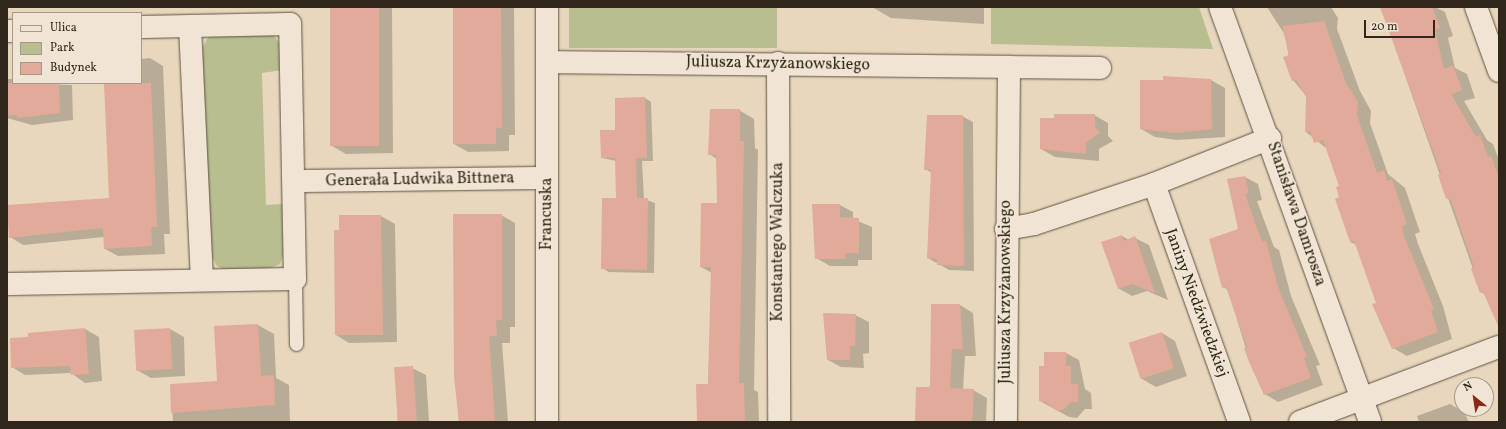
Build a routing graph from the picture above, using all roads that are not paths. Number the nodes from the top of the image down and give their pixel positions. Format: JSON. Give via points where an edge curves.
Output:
{"nodes":[{"id":1,"x":547,"y":7,"type":"edge"},
{"id":2,"x":1220,"y":7,"type":"edge"},
{"id":3,"x":1476,"y":7,"type":"edge"},
{"id":4,"x":190,"y":26,"type":"junction"},
{"id":5,"x":142,"y":28,"type":"edge"},
{"id":6,"x":548,"y":62,"type":"junction"},
{"id":7,"x":778,"y":63,"type":"junction"},
{"id":8,"x":1009,"y":67,"type":"junction"},
{"id":9,"x":1100,"y":68,"type":"dead end"},
{"id":10,"x":1499,"y":71,"type":"edge"},
{"id":11,"x":1270,"y":138,"type":"junction"},
{"id":12,"x":547,"y":178,"type":"junction"},
{"id":13,"x":294,"y":181,"type":"junction"},
{"id":14,"x":1154,"y":184,"type":"junction"},
{"id":15,"x":1006,"y":229,"type":"junction"},
{"id":16,"x":202,"y":279,"type":"junction"},
{"id":17,"x":294,"y":279,"type":"junction"},
{"id":18,"x":7,"y":284,"type":"edge"},
{"id":19,"x":296,"y":344,"type":"dead end"},
{"id":20,"x":1499,"y":347,"type":"edge"},
{"id":21,"x":1361,"y":398,"type":"junction"},
{"id":22,"x":547,"y":422,"type":"edge"},
{"id":23,"x":779,"y":422,"type":"edge"},
{"id":24,"x":1006,"y":422,"type":"edge"},
{"id":25,"x":1239,"y":422,"type":"edge"},
{"id":26,"x":1300,"y":422,"type":"edge"},
{"id":27,"x":1370,"y":422,"type":"edge"}],
"edges":[{"from":1,"to":6,"type":"street","name":"Francuska"},
{"from":2,"to":11,"type":"street","name":"Stanisława Damrosza"},
{"from":3,"to":10,"type":"street"},
{"from":4,"to":5,"type":"street"},
{"from":4,"to":13,"type":"street","via":[[290,24]]},
{"from":4,"to":16,"type":"street"},
{"from":6,"to":7,"type":"street","name":"Juliusza Krzyżanowskiego"},
{"from":6,"to":12,"type":"street","name":"Francuska"},
{"from":7,"to":8,"type":"street","name":"Juliusza Krzyżanowskiego"},
{"from":7,"to":23,"type":"street","name":"Konstantego Walczuka"},
{"from":8,"to":9,"type":"street","name":"Juliusza Krzyżanowskiego"},
{"from":8,"to":15,"type":"street","name":"Juliusza Krzyżanowskiego"},
{"from":11,"to":14,"type":"street"},
{"from":11,"to":21,"type":"street","name":"Stanisława Damrosza"},
{"from":12,"to":13,"type":"street","name":"Generała Ludwika Bittnera"},
{"from":12,"to":22,"type":"street","name":"Francuska"},
{"from":13,"to":17,"type":"street"},
{"from":14,"to":15,"type":"street","via":[[1034,224]]},
{"from":14,"to":25,"type":"street","name":"Janiny Niedźwiedzkiej"},
{"from":15,"to":24,"type":"street","name":"Juliusza Krzyżanowskiego"},
{"from":16,"to":17,"type":"street"},
{"from":16,"to":18,"type":"street"},
{"from":17,"to":19,"type":"lane"},
{"from":20,"to":21,"type":"street"},
{"from":21,"to":26,"type":"street"},
{"from":21,"to":27,"type":"street","name":"Stanisława Damrosza"}]}
